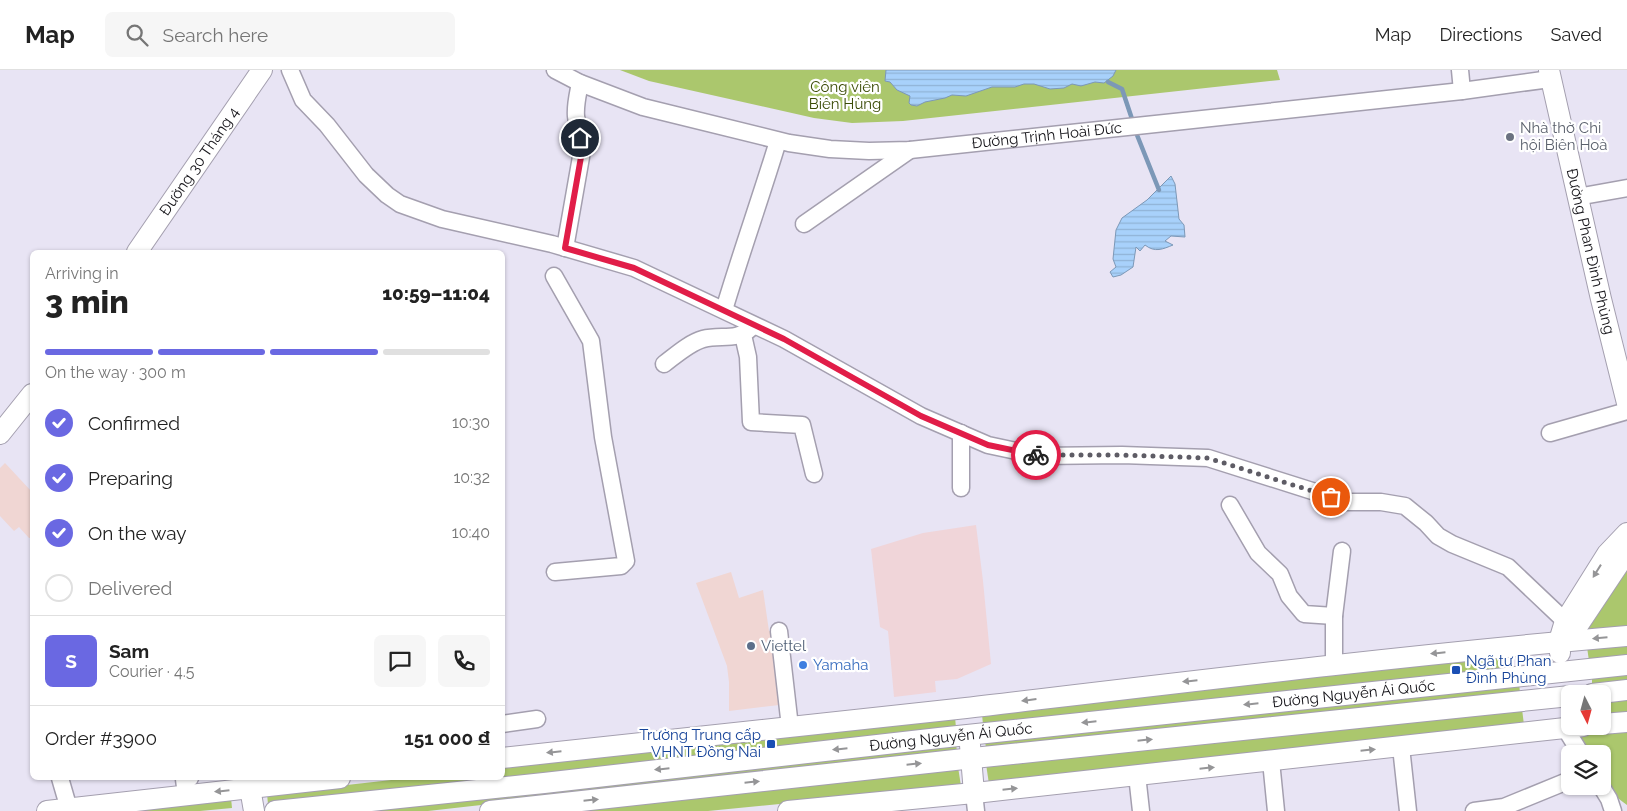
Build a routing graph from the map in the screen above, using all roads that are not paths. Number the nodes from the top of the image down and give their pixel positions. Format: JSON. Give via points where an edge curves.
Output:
{"nodes":[{"id":1,"x":262,"y":70,"type":"edge"},
{"id":2,"x":290,"y":70,"type":"edge"},
{"id":3,"x":554,"y":70,"type":"edge"},
{"id":4,"x":1460,"y":70,"type":"edge"},
{"id":5,"x":1549,"y":75,"type":"edge"},
{"id":6,"x":580,"y":83,"type":"junction"},
{"id":7,"x":1462,"y":91,"type":"junction"},
{"id":8,"x":778,"y":141,"type":"junction"},
{"id":9,"x":910,"y":150,"type":"junction"},
{"id":10,"x":1627,"y":188,"type":"edge"},
{"id":11,"x":1577,"y":197,"type":"junction"},
{"id":12,"x":804,"y":224,"type":"dead end"},
{"id":13,"x":565,"y":248,"type":"junction"},
{"id":14,"x":138,"y":250,"type":"edge"},
{"id":15,"x":554,"y":276,"type":"dead end"},
{"id":16,"x":724,"y":310,"type":"junction"},
{"id":17,"x":749,"y":330,"type":"junction"},
{"id":18,"x":664,"y":364,"type":"dead end"},
{"id":19,"x":30,"y":396,"type":"edge"},
{"id":20,"x":1627,"y":403,"type":"edge"},
{"id":21,"x":1627,"y":411,"type":"edge"},
{"id":22,"x":961,"y":433,"type":"junction"},
{"id":23,"x":1550,"y":433,"type":"dead end"},
{"id":24,"x":0,"y":434,"type":"edge"},
{"id":25,"x":814,"y":474,"type":"dead end"},
{"id":26,"x":961,"y":488,"type":"dead end"},
{"id":27,"x":1230,"y":505,"type":"dead end"},
{"id":28,"x":1627,"y":533,"type":"edge"},
{"id":29,"x":1627,"y":546,"type":"edge"},
{"id":30,"x":1342,"y":551,"type":"dead end"},
{"id":31,"x":555,"y":572,"type":"dead end"},
{"id":32,"x":1334,"y":616,"type":"junction"},
{"id":33,"x":1565,"y":621,"type":"junction"},
{"id":34,"x":779,"y":631,"type":"dead end"},
{"id":35,"x":1627,"y":636,"type":"edge"},
{"id":36,"x":1559,"y":642,"type":"junction"},
{"id":37,"x":1334,"y":665,"type":"junction"},
{"id":38,"x":1627,"y":665,"type":"edge"},
{"id":39,"x":1561,"y":671,"type":"junction"},
{"id":40,"x":1564,"y":685,"type":"edge"},
{"id":41,"x":1627,"y":690,"type":"edge"},
{"id":42,"x":1611,"y":692,"type":"edge"},
{"id":43,"x":1561,"y":697,"type":"edge"},
{"id":44,"x":967,"y":708,"type":"junction"},
{"id":45,"x":537,"y":718,"type":"dead end"},
{"id":46,"x":1627,"y":722,"type":"edge"},
{"id":47,"x":505,"y":723,"type":"edge"},
{"id":48,"x":1611,"y":723,"type":"edge"},
{"id":49,"x":790,"y":727,"type":"junction"},
{"id":50,"x":1561,"y":729,"type":"edge"},
{"id":51,"x":969,"y":734,"type":"junction"},
{"id":52,"x":1401,"y":747,"type":"junction"},
{"id":53,"x":505,"y":758,"type":"edge"},
{"id":54,"x":971,"y":758,"type":"junction"},
{"id":55,"x":1271,"y":761,"type":"junction"},
{"id":56,"x":1137,"y":775,"type":"junction"},
{"id":57,"x":61,"y":780,"type":"edge"},
{"id":58,"x":304,"y":780,"type":"edge"},
{"id":59,"x":249,"y":783,"type":"edge"},
{"id":60,"x":1561,"y":784,"type":"edge"},
{"id":61,"x":188,"y":786,"type":"edge"},
{"id":62,"x":1608,"y":799,"type":"edge"},
{"id":63,"x":975,"y":802,"type":"edge"},
{"id":64,"x":906,"y":805,"type":"edge"},
{"id":65,"x":69,"y":808,"type":"junction"},
{"id":66,"x":828,"y":809,"type":"edge"},
{"id":67,"x":47,"y":811,"type":"edge"},
{"id":68,"x":254,"y":811,"type":"edge"},
{"id":69,"x":275,"y":811,"type":"edge"},
{"id":70,"x":490,"y":811,"type":"edge"},
{"id":71,"x":788,"y":811,"type":"edge"},
{"id":72,"x":1141,"y":811,"type":"edge"},
{"id":73,"x":1276,"y":811,"type":"edge"},
{"id":74,"x":1408,"y":811,"type":"edge"},
{"id":75,"x":1474,"y":811,"type":"edge"},
{"id":76,"x":1620,"y":811,"type":"edge"}],
"edges":[{"from":1,"to":14,"type":"main road","name":"Đường 30 Tháng 4"},
{"from":2,"to":13,"type":"street","via":[[303,100],[386,195],[400,204],[442,219]]},
{"from":3,"to":6,"type":"street","name":"Đường Trịnh Hoài Đức"},
{"from":4,"to":7,"type":"street"},
{"from":5,"to":7,"type":"street","name":"Đường Trịnh Hoài Đức"},
{"from":5,"to":11,"type":"main road","name":"Đường Phan Đình Phùng"},
{"from":6,"to":8,"type":"street","name":"Đường Trịnh Hoài Đức","via":[[643,107]]},
{"from":6,"to":13,"type":"street","via":[[576,116],[582,148]]},
{"from":7,"to":9,"type":"street","name":"Đường Trịnh Hoài Đức"},
{"from":8,"to":9,"type":"street","name":"Đường Trịnh Hoài Đức","via":[[830,149]]},
{"from":8,"to":16,"type":"street"},
{"from":9,"to":12,"type":"street"},
{"from":10,"to":11,"type":"street"},
{"from":11,"to":20,"type":"main road","name":"Đường Phan Đình Phùng"},
{"from":13,"to":16,"type":"street","via":[[634,268]]},
{"from":15,"to":31,"type":"street","via":[[591,341],[603,437],[626,561],[621,566]]},
{"from":16,"to":17,"type":"street"},
{"from":17,"to":18,"type":"street","via":[[734,337],[701,340]]},
{"from":17,"to":22,"type":"street","via":[[784,339],[921,416]]},
{"from":17,"to":25,"type":"street","via":[[751,422],[802,425]]},
{"from":19,"to":24,"type":"main road"},
{"from":21,"to":23,"type":"street"},
{"from":22,"to":26,"type":"street"},
{"from":22,"to":33,"type":"street","via":[[988,445],[1040,456],[1208,458],[1347,502],[1405,506],[1438,536],[1508,567]]},
{"from":27,"to":32,"type":"street","via":[[1258,553],[1280,574],[1289,596],[1304,614]]},
{"from":28,"to":33,"type":"main road","one_way":true,"via":[[1608,554]]},
{"from":29,"to":36,"type":"main road","via":[[1621,561],[1575,630]]},
{"from":30,"to":32,"type":"street"},
{"from":32,"to":37,"type":"street"},
{"from":33,"to":36,"type":"main road"},
{"from":34,"to":49,"type":"street"},
{"from":35,"to":36,"type":"main road","name":"Đường Nguyễn Ái Quốc","one_way":true},
{"from":36,"to":37,"type":"main road","name":"Đường Nguyễn Ái Quốc","one_way":true},
{"from":36,"to":39,"type":"main road"},
{"from":37,"to":44,"type":"main road","name":"Đường Nguyễn Ái Quốc","one_way":true},
{"from":38,"to":39,"type":"main road","name":"Đường Nguyễn Ái Quốc"},
{"from":39,"to":40,"type":"main road"},
{"from":39,"to":51,"type":"main road","name":"Đường Nguyễn Ái Quốc","one_way":true},
{"from":41,"to":42,"type":"main road"},
{"from":54,"to":43,"type":"main road","name":"Đường Nguyễn Ái Quốc","one_way":true},
{"from":44,"to":49,"type":"main road","name":"Đường Nguyễn Ái Quốc"},
{"from":44,"to":51,"type":"main road"},
{"from":45,"to":47,"type":"street"},
{"from":46,"to":48,"type":"main road"},
{"from":49,"to":53,"type":"main road","name":"Đường Nguyễn Ái Quốc","one_way":true},
{"from":50,"to":52,"type":"main road"},
{"from":51,"to":54,"type":"main road"},
{"from":51,"to":69,"type":"main road","name":"Đường Nguyễn Ái Quốc","one_way":true},
{"from":55,"to":52,"type":"main road","one_way":true},
{"from":52,"to":74,"type":"street"},
{"from":54,"to":63,"type":"main road"},
{"from":70,"to":54,"type":"main road","name":"Đường Nguyễn Ái Quốc","one_way":true},
{"from":56,"to":55,"type":"main road","one_way":true},
{"from":55,"to":73,"type":"street"},
{"from":63,"to":56,"type":"main road","one_way":true},
{"from":56,"to":72,"type":"street"},
{"from":57,"to":65,"type":"street"},
{"from":58,"to":59,"type":"main road"},
{"from":59,"to":61,"type":"main road","one_way":true},
{"from":59,"to":68,"type":"main road"},
{"from":60,"to":75,"type":"street","via":[[1504,807]]},
{"from":61,"to":65,"type":"main road"},
{"from":62,"to":76,"type":"street"},
{"from":63,"to":64,"type":"main road"},
{"from":64,"to":66,"type":"main road"},
{"from":65,"to":67,"type":"main road"},
{"from":66,"to":71,"type":"main road"}]}
